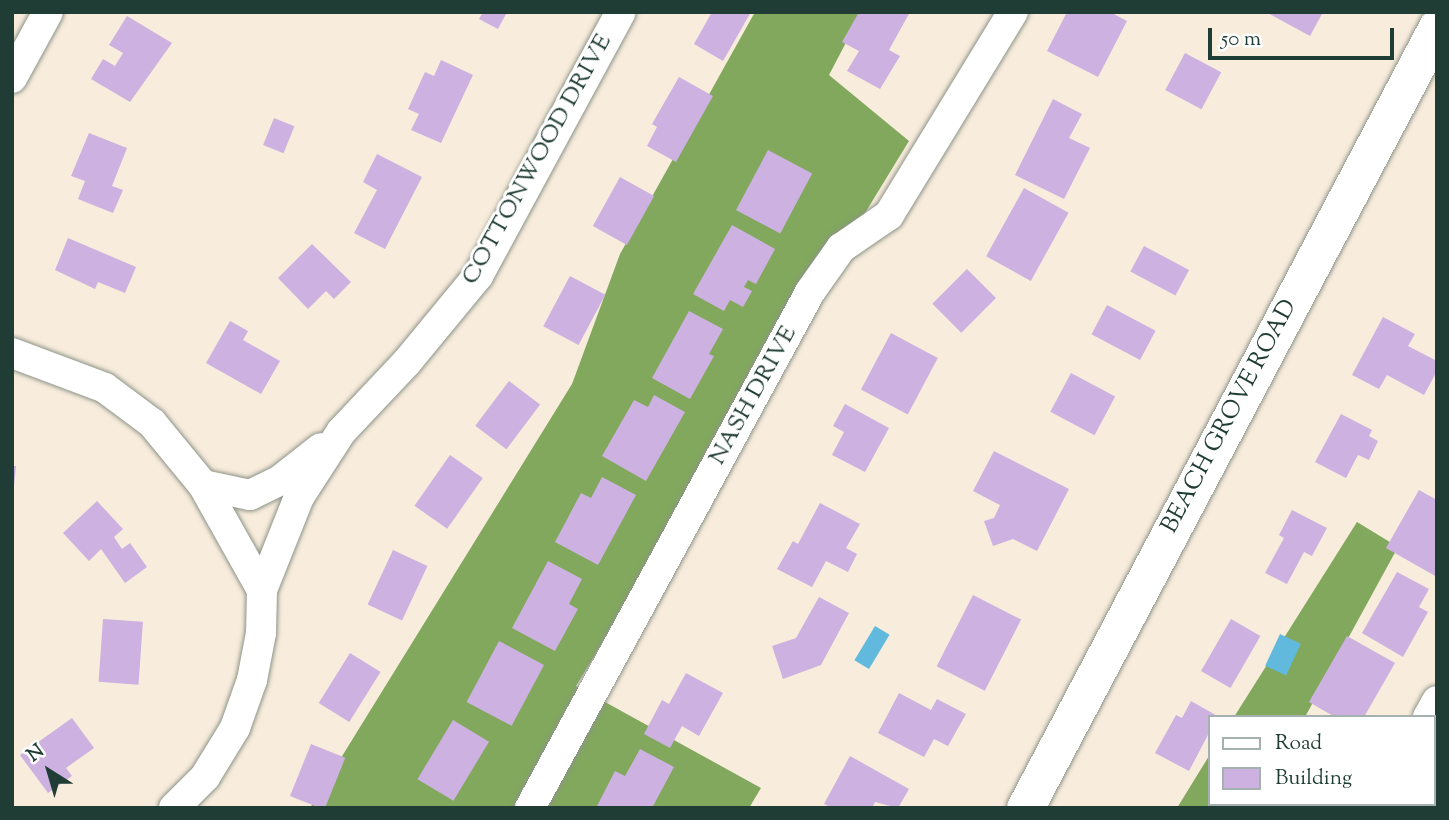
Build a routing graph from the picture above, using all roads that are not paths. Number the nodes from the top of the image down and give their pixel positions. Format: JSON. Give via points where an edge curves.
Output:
{"nodes":[{"id":1,"x":48,"y":12,"type":"edge"},
{"id":2,"x":621,"y":12,"type":"edge"},
{"id":3,"x":1013,"y":12,"type":"edge"},
{"id":4,"x":1437,"y":27,"type":"edge"},
{"id":5,"x":12,"y":78,"type":"edge"},
{"id":6,"x":12,"y":353,"type":"edge"},
{"id":7,"x":341,"y":432,"type":"junction"},
{"id":8,"x":203,"y":485,"type":"junction"},
{"id":9,"x":262,"y":590,"type":"junction"},
{"id":10,"x":174,"y":808,"type":"edge"},
{"id":11,"x":530,"y":808,"type":"edge"},
{"id":12,"x":1025,"y":808,"type":"edge"}],
"edges":[{"from":1,"to":5,"type":"street"},
{"from":2,"to":7,"type":"street","name":"COTTONWOOD DRIVE","via":[[478,276]]},
{"from":3,"to":11,"type":"street","name":"NASH DRIVE","via":[[889,215],[841,247],[810,292]]},
{"from":4,"to":12,"type":"street","name":"BEACH GROVE ROAD"},
{"from":6,"to":8,"type":"street","via":[[75,374],[129,404],[152,423]]},
{"from":7,"to":8,"type":"street","name":"COTTONWOOD DRIVE","via":[[279,481],[250,495]]},
{"from":7,"to":9,"type":"street","name":"COTTONWOOD DRIVE","via":[[299,497]]},
{"from":8,"to":9,"type":"street"},
{"from":9,"to":10,"type":"street","via":[[261,633],[252,680],[235,728],[205,777]]}]}
